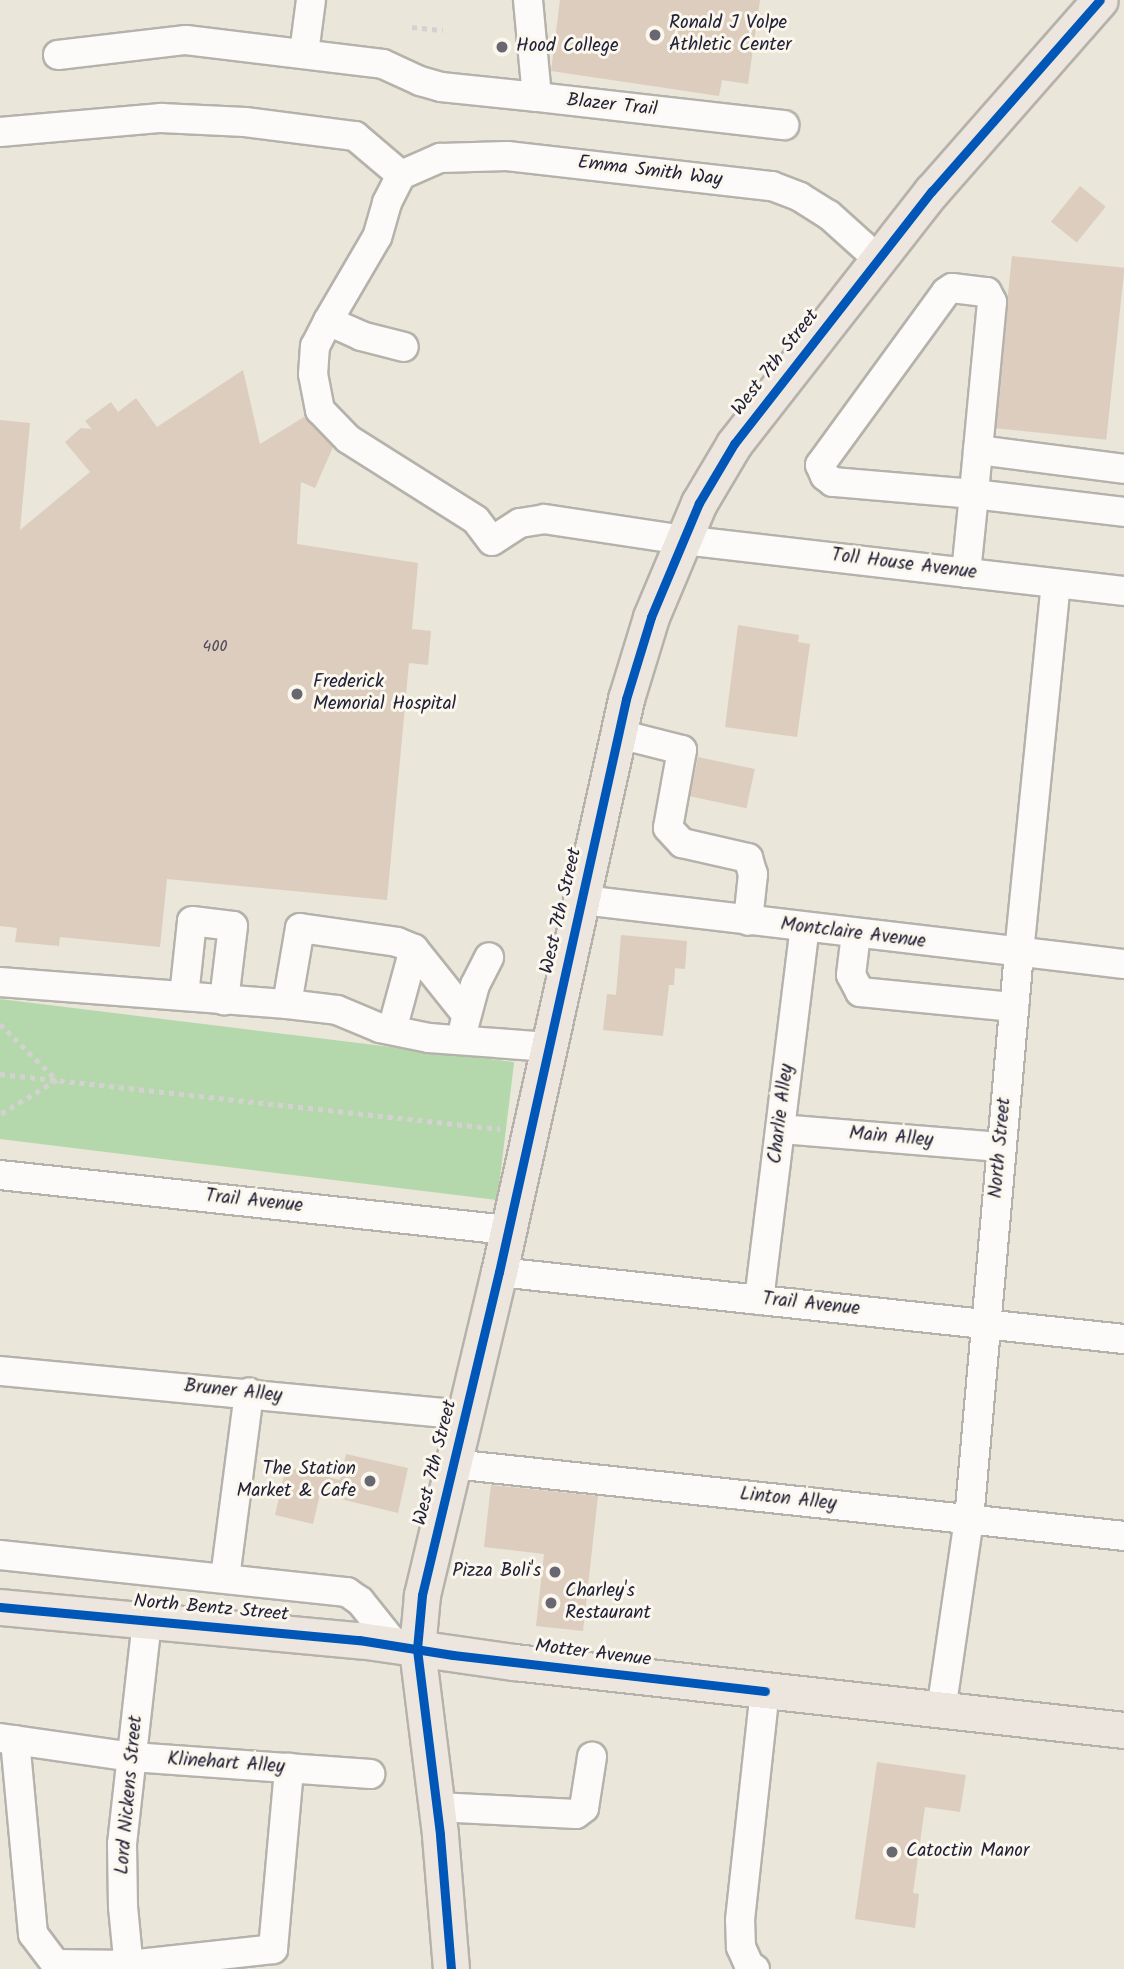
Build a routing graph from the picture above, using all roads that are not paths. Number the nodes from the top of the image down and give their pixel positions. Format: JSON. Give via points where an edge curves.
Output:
{"nodes":[{"id":1,"x":311,"y":0,"type":"edge"},
{"id":2,"x":528,"y":0,"type":"edge"},
{"id":3,"x":1100,"y":0,"type":"edge"},
{"id":4,"x":304,"y":53,"type":"junction"},
{"id":5,"x":58,"y":55,"type":"dead end"},
{"id":6,"x":537,"y":97,"type":"junction"},
{"id":7,"x":784,"y":125,"type":"dead end"},
{"id":8,"x":0,"y":132,"type":"edge"},
{"id":9,"x":401,"y":175,"type":"junction"},
{"id":10,"x":879,"y":260,"type":"junction"},
{"id":11,"x":328,"y":321,"type":"junction"},
{"id":12,"x":404,"y":347,"type":"dead end"},
{"id":13,"x":978,"y":450,"type":"junction"},
{"id":14,"x":1124,"y":469,"type":"edge"},
{"id":15,"x":974,"y":494,"type":"junction"},
{"id":16,"x":1124,"y":512,"type":"edge"},
{"id":17,"x":683,"y":540,"type":"junction"},
{"id":18,"x":966,"y":573,"type":"junction"},
{"id":19,"x":1056,"y":584,"type":"junction"},
{"id":20,"x":1124,"y":591,"type":"edge"},
{"id":21,"x":619,"y":734,"type":"junction"},
{"id":22,"x":583,"y":900,"type":"junction"},
{"id":23,"x":748,"y":921,"type":"junction"},
{"id":24,"x":806,"y":928,"type":"junction"},
{"id":25,"x":856,"y":934,"type":"junction"},
{"id":26,"x":414,"y":949,"type":"junction"},
{"id":27,"x":1018,"y":953,"type":"junction"},
{"id":28,"x":489,"y":957,"type":"dead end"},
{"id":29,"x":1124,"y":964,"type":"edge"},
{"id":30,"x":0,"y":982,"type":"edge"},
{"id":31,"x":184,"y":996,"type":"junction"},
{"id":32,"x":224,"y":1000,"type":"junction"},
{"id":33,"x":288,"y":1004,"type":"junction"},
{"id":34,"x":1014,"y":1007,"type":"junction"},
{"id":35,"x":464,"y":1027,"type":"junction"},
{"id":36,"x":392,"y":1030,"type":"junction"},
{"id":37,"x":548,"y":1047,"type":"junction"},
{"id":38,"x":780,"y":1129,"type":"junction"},
{"id":39,"x":1001,"y":1147,"type":"junction"},
{"id":40,"x":0,"y":1175,"type":"edge"},
{"id":41,"x":507,"y":1230,"type":"junction"},
{"id":42,"x":499,"y":1272,"type":"junction"},
{"id":43,"x":759,"y":1300,"type":"junction"},
{"id":44,"x":984,"y":1324,"type":"junction"},
{"id":45,"x":1124,"y":1339,"type":"edge"},
{"id":46,"x":0,"y":1371,"type":"edge"},
{"id":47,"x":249,"y":1394,"type":"junction"},
{"id":48,"x":466,"y":1415,"type":"junction"},
{"id":49,"x":453,"y":1464,"type":"junction"},
{"id":50,"x":969,"y":1520,"type":"junction"},
{"id":51,"x":1124,"y":1536,"type":"edge"},
{"id":52,"x":0,"y":1555,"type":"edge"},
{"id":53,"x":225,"y":1578,"type":"junction"},
{"id":54,"x":0,"y":1607,"type":"edge"},
{"id":55,"x":146,"y":1621,"type":"junction"},
{"id":56,"x":407,"y":1647,"type":"junction"},
{"id":57,"x":765,"y":1691,"type":"junction"},
{"id":58,"x":941,"y":1712,"type":"junction"},
{"id":59,"x":1124,"y":1730,"type":"edge"},
{"id":60,"x":8,"y":1739,"type":"edge"},
{"id":61,"x":132,"y":1757,"type":"junction"},
{"id":62,"x":592,"y":1757,"type":"dead end"},
{"id":63,"x":289,"y":1768,"type":"junction"},
{"id":64,"x":370,"y":1774,"type":"dead end"},
{"id":65,"x":437,"y":1807,"type":"junction"},
{"id":66,"x":129,"y":1967,"type":"edge"},
{"id":67,"x":456,"y":1968,"type":"edge"},
{"id":68,"x":755,"y":1969,"type":"edge"}],
"edges":[{"from":1,"to":4,"type":"street"},
{"from":2,"to":6,"type":"street"},
{"from":3,"to":10,"type":"main road","name":"West 7th Street","via":[[932,191]]},
{"from":4,"to":5,"type":"street","name":"Blazer Trail","via":[[186,40]]},
{"from":4,"to":6,"type":"street","name":"Blazer Trail","via":[[383,64],[441,87]]},
{"from":6,"to":7,"type":"street","name":"Blazer Trail"},
{"from":8,"to":9,"type":"street","via":[[161,118],[244,122],[355,136]]},
{"from":9,"to":10,"type":"street","name":"Emma Smith Way","via":[[440,158],[506,156],[772,186],[829,215]]},
{"from":9,"to":11,"type":"street","via":[[377,237]]},
{"from":10,"to":17,"type":"main road","name":"West 7th Street","via":[[734,444],[711,478]]},
{"from":11,"to":12,"type":"street","via":[[361,336]]},
{"from":11,"to":17,"type":"street","name":"Toll House Avenue","via":[[316,346],[313,374],[320,410],[348,439],[476,520],[492,541],[520,523],[544,519]]},
{"from":13,"to":14,"type":"street"},
{"from":13,"to":15,"type":"street"},
{"from":13,"to":15,"type":"street","via":[[992,302],[987,292],[952,288],[820,465],[833,482]]},
{"from":15,"to":16,"type":"street"},
{"from":15,"to":18,"type":"street"},
{"from":17,"to":18,"type":"street","name":"Toll House Avenue"},
{"from":17,"to":21,"type":"main road","name":"West 7th Street","via":[[651,617]]},
{"from":18,"to":19,"type":"street","name":"Toll House Avenue"},
{"from":19,"to":20,"type":"street","name":"Toll House Avenue"},
{"from":19,"to":27,"type":"street","name":"North Street"},
{"from":21,"to":22,"type":"main road","name":"West 7th Street"},
{"from":21,"to":23,"type":"street","via":[[682,750],[668,828],[682,843],[748,858],[753,874]]},
{"from":22,"to":23,"type":"street","name":"Montclaire Avenue"},
{"from":22,"to":37,"type":"main road","name":"West 7th Street"},
{"from":23,"to":24,"type":"street","name":"Montclaire Avenue"},
{"from":24,"to":25,"type":"street","name":"Montclaire Avenue"},
{"from":24,"to":38,"type":"street","name":"Charlie Alley"},
{"from":25,"to":27,"type":"street","name":"Montclaire Avenue"},
{"from":25,"to":34,"type":"street","via":[[851,975],[860,992]]},
{"from":26,"to":33,"type":"street","via":[[397,942],[300,928]]},
{"from":26,"to":35,"type":"street"},
{"from":26,"to":36,"type":"street"},
{"from":27,"to":29,"type":"street","name":"Montclaire Avenue"},
{"from":27,"to":34,"type":"street","name":"North Street"},
{"from":28,"to":35,"type":"street"},
{"from":30,"to":31,"type":"street"},
{"from":31,"to":32,"type":"street"},
{"from":31,"to":32,"type":"street","via":[[192,921],[233,926]]},
{"from":32,"to":33,"type":"street"},
{"from":33,"to":36,"type":"street","via":[[337,1010]]},
{"from":34,"to":39,"type":"street","name":"North Street"},
{"from":35,"to":36,"type":"street","via":[[429,1038]]},
{"from":35,"to":37,"type":"street"},
{"from":37,"to":41,"type":"main road","name":"West 7th Street"},
{"from":38,"to":39,"type":"street","name":"Main Alley"},
{"from":38,"to":43,"type":"street","name":"Charlie Alley"},
{"from":39,"to":44,"type":"street","name":"North Street"},
{"from":40,"to":41,"type":"street","name":"Trail Avenue"},
{"from":41,"to":42,"type":"main road","name":"West 7th Street"},
{"from":42,"to":43,"type":"street","name":"Trail Avenue"},
{"from":42,"to":48,"type":"main road","name":"West 7th Street"},
{"from":43,"to":44,"type":"street","name":"Trail Avenue"},
{"from":44,"to":45,"type":"street","name":"Trail Avenue"},
{"from":44,"to":50,"type":"street","name":"North Street"},
{"from":46,"to":47,"type":"street","name":"Bruner Alley"},
{"from":47,"to":48,"type":"street","name":"Bruner Alley"},
{"from":47,"to":53,"type":"street"},
{"from":48,"to":49,"type":"main road","name":"West 7th Street"},
{"from":49,"to":50,"type":"street","name":"Linton Alley"},
{"from":49,"to":56,"type":"main road","name":"West 7th Street"},
{"from":50,"to":51,"type":"street","name":"Linton Alley"},
{"from":50,"to":58,"type":"street","name":"North Street"},
{"from":52,"to":53,"type":"street","name":"North Bentz Street"},
{"from":53,"to":56,"type":"street","name":"North Bentz Street","via":[[346,1592]]},
{"from":54,"to":55,"type":"main road","name":"North Bentz Street"},
{"from":55,"to":56,"type":"main road","name":"North Bentz Street"},
{"from":55,"to":61,"type":"street","name":"Lord Nickens Street"},
{"from":56,"to":57,"type":"main road","name":"Motter Avenue"},
{"from":56,"to":65,"type":"main road","name":"West 7th Street"},
{"from":57,"to":58,"type":"main road","name":"Motter Avenue"},
{"from":57,"to":68,"type":"street","via":[[740,1920],[741,1947]]},
{"from":58,"to":59,"type":"main road","name":"Motter Avenue"},
{"from":60,"to":61,"type":"street","name":"Klinehart Alley"},
{"from":60,"to":66,"type":"street","via":[[33,1934],[57,1964]]},
{"from":61,"to":63,"type":"street","name":"Klinehart Alley"},
{"from":61,"to":66,"type":"street","name":"Lord Nickens Street","via":[[122,1844]]},
{"from":62,"to":65,"type":"street","via":[[584,1808],[576,1815]]},
{"from":63,"to":64,"type":"street","name":"Klinehart Alley"},
{"from":63,"to":66,"type":"street","via":[[274,1949]]},
{"from":65,"to":67,"type":"main road","name":"West 7th Street"}]}
